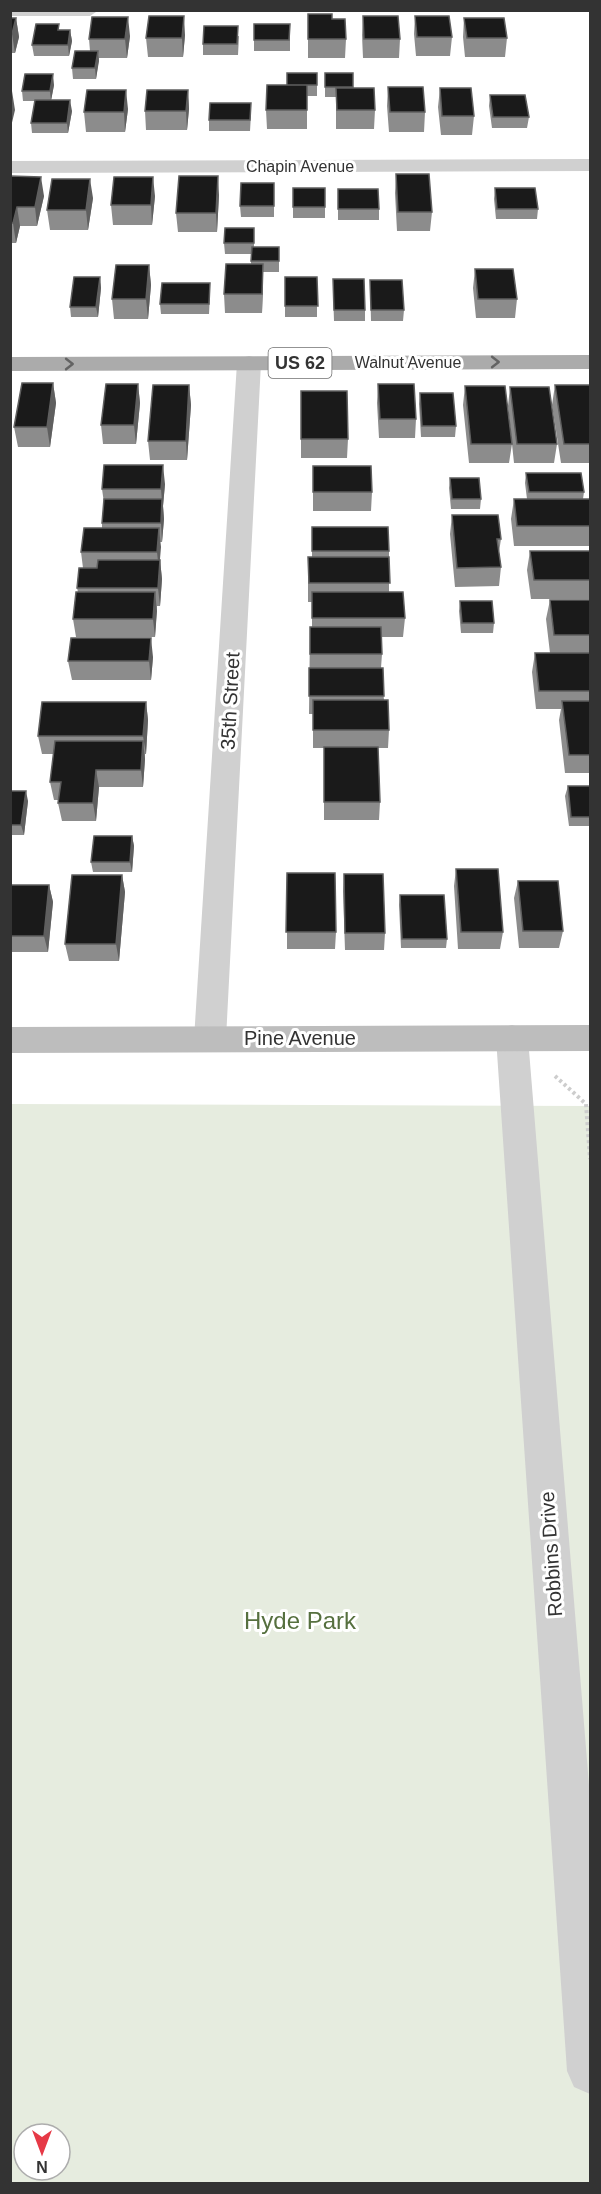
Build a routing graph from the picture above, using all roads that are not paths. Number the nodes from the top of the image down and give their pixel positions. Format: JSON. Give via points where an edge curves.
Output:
{"nodes":[{"id":1,"x":90,"y":10,"type":"edge"},
{"id":2,"x":10,"y":11,"type":"edge"},
{"id":3,"x":591,"y":165,"type":"edge"},
{"id":4,"x":10,"y":167,"type":"edge"},
{"id":5,"x":591,"y":362,"type":"edge"},
{"id":6,"x":249,"y":363,"type":"junction"},
{"id":7,"x":10,"y":364,"type":"edge"},
{"id":8,"x":512,"y":1038,"type":"junction"},
{"id":9,"x":591,"y":1038,"type":"edge"},
{"id":10,"x":210,"y":1039,"type":"junction"},
{"id":11,"x":10,"y":1040,"type":"edge"},
{"id":12,"x":591,"y":2071,"type":"edge"}],
"edges":[{"from":1,"to":2,"type":"street"},
{"from":3,"to":4,"type":"street","name":"Chapin Avenue"},
{"from":6,"to":5,"type":"main road","name":"Walnut Avenue","number":"US 62","one_way":true},
{"from":7,"to":6,"type":"main road","name":"Walnut Avenue","number":"US 62","one_way":true},
{"from":6,"to":10,"type":"street","name":"35th Street"},
{"from":8,"to":9,"type":"main road","name":"Pine Avenue"},
{"from":8,"to":10,"type":"main road","name":"Pine Avenue"},
{"from":8,"to":12,"type":"street","name":"Robbins Drive"},
{"from":10,"to":11,"type":"main road","name":"Pine Avenue"}]}
